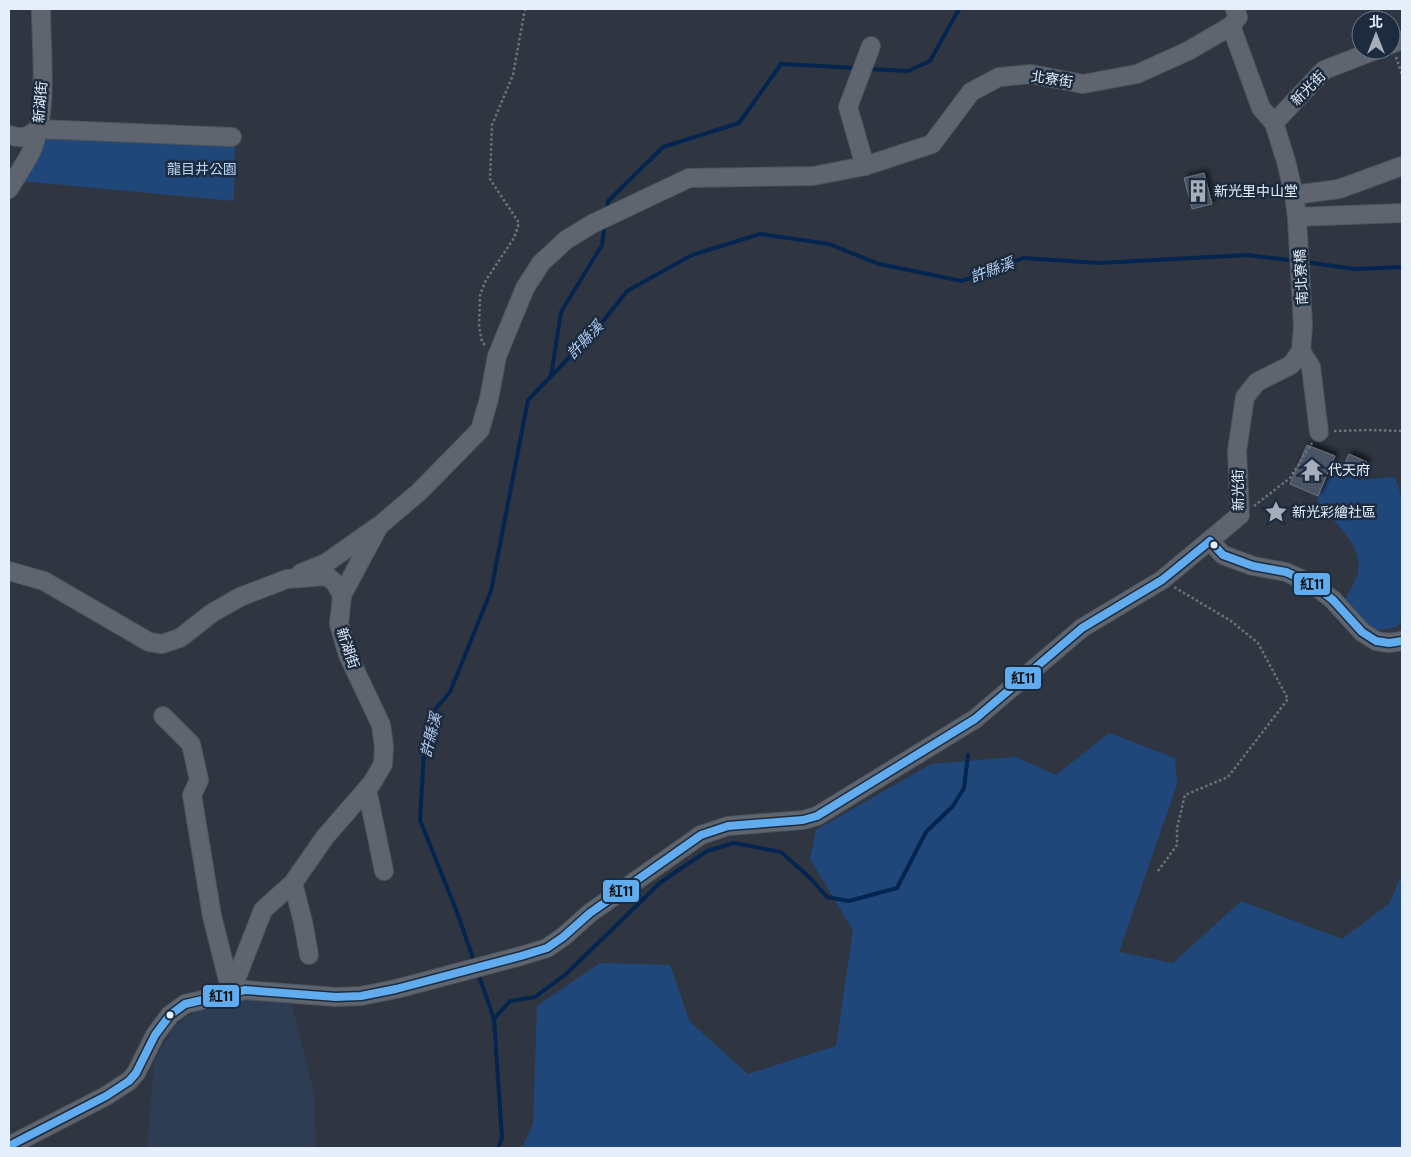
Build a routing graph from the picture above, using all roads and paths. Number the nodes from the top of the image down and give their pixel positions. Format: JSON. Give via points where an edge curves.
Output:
{"nodes":[{"id":1,"x":41,"y":9,"type":"edge"},
{"id":2,"x":525,"y":9,"type":"edge"},
{"id":3,"x":1233,"y":17,"type":"edge"},
{"id":4,"x":871,"y":46,"type":"dead end"},
{"id":5,"x":1351,"y":60,"type":"edge"},
{"id":6,"x":1397,"y":60,"type":"edge"},
{"id":7,"x":1402,"y":75,"type":"edge"},
{"id":8,"x":1274,"y":124,"type":"junction"},
{"id":9,"x":38,"y":130,"type":"junction"},
{"id":10,"x":9,"y":135,"type":"edge"},
{"id":11,"x":232,"y":137,"type":"dead end"},
{"id":12,"x":864,"y":166,"type":"junction"},
{"id":13,"x":1402,"y":166,"type":"edge"},
{"id":14,"x":9,"y":188,"type":"edge"},
{"id":15,"x":1294,"y":195,"type":"junction"},
{"id":16,"x":1402,"y":212,"type":"edge"},
{"id":17,"x":1298,"y":223,"type":"junction"},
{"id":18,"x":1301,"y":351,"type":"junction"},
{"id":19,"x":497,"y":356,"type":"junction"},
{"id":20,"x":1402,"y":431,"type":"edge"},
{"id":21,"x":1319,"y":432,"type":"junction"},
{"id":22,"x":1240,"y":515,"type":"junction"},
{"id":23,"x":379,"y":526,"type":"junction"},
{"id":24,"x":1210,"y":541,"type":"junction"},
{"id":25,"x":9,"y":571,"type":"edge"},
{"id":26,"x":287,"y":579,"type":"junction"},
{"id":27,"x":1162,"y":580,"type":"junction"},
{"id":28,"x":342,"y":596,"type":"junction"},
{"id":29,"x":1402,"y":641,"type":"edge"},
{"id":30,"x":163,"y":716,"type":"dead end"},
{"id":31,"x":367,"y":789,"type":"junction"},
{"id":32,"x":384,"y":871,"type":"dead end"},
{"id":33,"x":1158,"y":871,"type":"dead end"},
{"id":34,"x":293,"y":883,"type":"junction"},
{"id":35,"x":309,"y":955,"type":"dead end"},
{"id":36,"x":231,"y":992,"type":"junction"},
{"id":37,"x":9,"y":1146,"type":"edge"}],
"edges":[{"from":1,"to":9,"type":"street","name":"新湖街","via":[[42,94]]},
{"from":2,"to":19,"type":"path","via":[[513,75],[492,125],[490,179],[519,223],[514,238],[486,280],[480,295],[482,342]]},
{"from":3,"to":8,"type":"street","via":[[1261,108]]},
{"from":3,"to":12,"type":"street","name":"北寮街","via":[[1188,51],[1137,74],[1083,84],[1031,74],[999,78],[971,92],[932,144]]},
{"from":4,"to":12,"type":"street","via":[[848,107]]},
{"from":5,"to":8,"type":"street","name":"新光街","via":[[1324,70]]},
{"from":6,"to":7,"type":"path"},
{"from":8,"to":15,"type":"street"},
{"from":9,"to":10,"type":"street","via":[[28,137]]},
{"from":9,"to":11,"type":"street"},
{"from":9,"to":14,"type":"street","name":"新湖街","via":[[31,151]]},
{"from":12,"to":19,"type":"street","name":"北寮街","via":[[813,176],[689,178],[592,224],[566,240],[540,263],[525,288]]},
{"from":13,"to":15,"type":"street","via":[[1339,189]]},
{"from":15,"to":17,"type":"street"},
{"from":16,"to":17,"type":"street"},
{"from":17,"to":18,"type":"street","name":"南北寮橋","via":[[1304,326]]},
{"from":18,"to":21,"type":"street","via":[[1311,367]]},
{"from":18,"to":22,"type":"street","name":"新光街","via":[[1291,365],[1257,382],[1245,397],[1237,451]]},
{"from":19,"to":23,"type":"street","name":"北寮街","via":[[480,430],[419,492]]},
{"from":20,"to":21,"type":"path"},
{"from":21,"to":22,"type":"path","via":[[1290,478]]},
{"from":22,"to":24,"type":"street","name":"新光街"},
{"from":23,"to":26,"type":"street","name":"北寮街","via":[[326,563]]},
{"from":23,"to":28,"type":"street","name":"新湖街"},
{"from":24,"to":27,"type":"street","name":"新光街"},
{"from":24,"to":29,"type":"street","via":[[1223,556],[1286,572],[1314,584],[1376,642]]},
{"from":25,"to":26,"type":"street","via":[[44,582],[148,642],[162,644],[180,638],[240,596]]},
{"from":26,"to":28,"type":"street","via":[[327,576]]},
{"from":27,"to":33,"type":"path","via":[[1231,622],[1258,643],[1288,699],[1228,777],[1185,795],[1177,828],[1177,844]]},
{"from":27,"to":36,"type":"street","name":"新光街","via":[[1082,628],[976,719],[817,816],[728,826],[700,835],[590,913],[547,948],[361,996]]},
{"from":28,"to":31,"type":"street","name":"新湖街","via":[[338,624],[348,655],[381,725],[383,739],[383,764]]},
{"from":30,"to":36,"type":"street","via":[[191,744],[199,780],[192,795],[212,916]]},
{"from":31,"to":32,"type":"street"},
{"from":31,"to":34,"type":"street","name":"新湖街","via":[[325,837]]},
{"from":34,"to":35,"type":"street"},
{"from":34,"to":36,"type":"street","name":"新湖街","via":[[263,910]]},
{"from":36,"to":37,"type":"street","via":[[185,1004],[170,1015],[155,1035],[129,1081]]}]}
